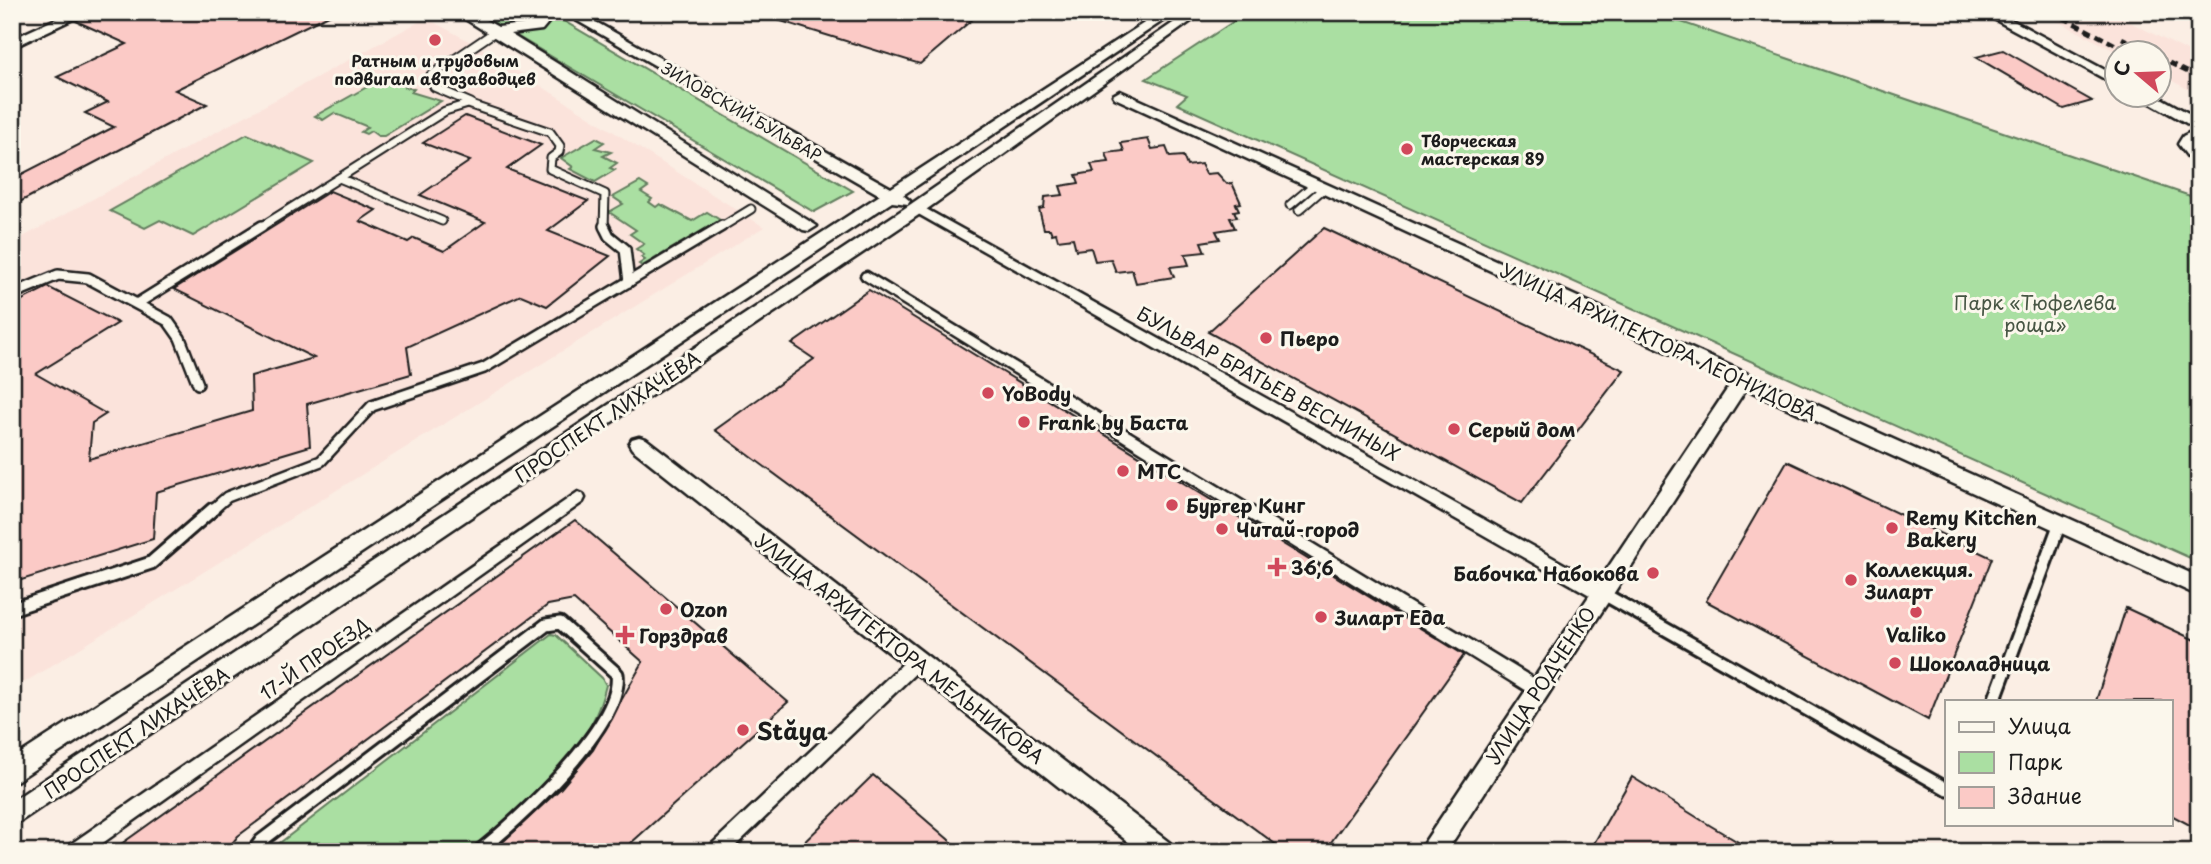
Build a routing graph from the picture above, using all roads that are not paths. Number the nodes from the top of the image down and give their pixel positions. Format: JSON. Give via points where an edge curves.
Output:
{"nodes":[{"id":1,"x":82,"y":12,"type":"edge"},
{"id":2,"x":460,"y":12,"type":"edge"},
{"id":3,"x":551,"y":12,"type":"edge"},
{"id":4,"x":568,"y":12,"type":"edge"},
{"id":5,"x":1198,"y":12,"type":"edge"},
{"id":6,"x":1987,"y":12,"type":"edge"},
{"id":7,"x":1161,"y":14,"type":"edge"},
{"id":8,"x":496,"y":31,"type":"junction"},
{"id":9,"x":12,"y":44,"type":"edge"},
{"id":10,"x":2102,"y":74,"type":"edge"},
{"id":11,"x":1120,"y":94,"type":"dead end"},
{"id":12,"x":481,"y":107,"type":"junction"},
{"id":13,"x":2168,"y":108,"type":"edge"},
{"id":14,"x":2199,"y":125,"type":"edge"},
{"id":15,"x":2199,"y":133,"type":"edge"},
{"id":16,"x":2199,"y":162,"type":"edge"},
{"id":17,"x":339,"y":178,"type":"junction"},
{"id":18,"x":1320,"y":186,"type":"junction"},
{"id":19,"x":893,"y":197,"type":"junction"},
{"id":20,"x":1290,"y":205,"type":"dead end"},
{"id":21,"x":918,"y":208,"type":"junction"},
{"id":22,"x":751,"y":209,"type":"dead end"},
{"id":23,"x":1299,"y":210,"type":"dead end"},
{"id":24,"x":442,"y":221,"type":"dead end"},
{"id":25,"x":809,"y":226,"type":"dead end"},
{"id":26,"x":867,"y":276,"type":"dead end"},
{"id":27,"x":629,"y":282,"type":"junction"},
{"id":28,"x":12,"y":294,"type":"edge"},
{"id":29,"x":138,"y":303,"type":"junction"},
{"id":30,"x":1743,"y":379,"type":"junction"},
{"id":31,"x":198,"y":384,"type":"dead end"},
{"id":32,"x":639,"y":444,"type":"dead end"},
{"id":33,"x":578,"y":498,"type":"dead end"},
{"id":34,"x":2060,"y":523,"type":"junction"},
{"id":35,"x":2199,"y":587,"type":"edge"},
{"id":36,"x":1601,"y":593,"type":"junction"},
{"id":37,"x":12,"y":608,"type":"edge"},
{"id":38,"x":917,"y":661,"type":"junction"},
{"id":39,"x":1538,"y":689,"type":"junction"},
{"id":40,"x":1993,"y":700,"type":"edge"},
{"id":41,"x":12,"y":773,"type":"edge"},
{"id":42,"x":1945,"y":788,"type":"edge"},
{"id":43,"x":12,"y":815,"type":"edge"},
{"id":44,"x":74,"y":852,"type":"edge"},
{"id":45,"x":253,"y":852,"type":"edge"},
{"id":46,"x":478,"y":852,"type":"edge"},
{"id":47,"x":716,"y":852,"type":"edge"},
{"id":48,"x":1161,"y":852,"type":"edge"},
{"id":49,"x":1431,"y":852,"type":"edge"}],
"edges":[{"from":1,"to":9,"type":"street"},
{"from":2,"to":8,"type":"street"},
{"from":3,"to":8,"type":"street","via":[[537,27]]},
{"from":4,"to":19,"type":"street","name":"ЗИЛОВСКИЙ БУЛЬВАР"},
{"from":5,"to":21,"type":"street","name":"ПРОСПЕКТ ЛИХАЧЁВА"},
{"from":6,"to":10,"type":"street"},
{"from":7,"to":19,"type":"street","name":"ПРОСПЕКТ ЛИХАЧЁВА"},
{"from":8,"to":12,"type":"lane","via":[[431,75],[434,87]]},
{"from":8,"to":25,"type":"street"},
{"from":11,"to":18,"type":"street","name":"УЛИЦА АРХИТЕКТОРА ЛЕОНИДОВА"},
{"from":12,"to":17,"type":"lane","via":[[468,104],[445,111]]},
{"from":12,"to":27,"type":"lane","via":[[550,132],[560,146],[550,169],[605,194],[608,202],[603,223],[607,235],[625,249]]},
{"from":13,"to":14,"type":"street"},
{"from":15,"to":16,"type":"street","via":[[2186,144]]},
{"from":17,"to":24,"type":"lane"},
{"from":17,"to":29,"type":"lane"},
{"from":18,"to":20,"type":"lane"},
{"from":18,"to":23,"type":"lane"},
{"from":18,"to":30,"type":"street","name":"УЛИЦА АРХИТЕКТОРА ЛЕОНИДОВА"},
{"from":19,"to":21,"type":"street","name":"ЗИЛОВСКИЙ БУЛЬВАР"},
{"from":19,"to":41,"type":"street","name":"ПРОСПЕКТ ЛИХАЧЁВА"},
{"from":21,"to":36,"type":"street","name":"БУЛЬВАР БРАТЬЕВ ВЕСНИНЫХ"},
{"from":21,"to":43,"type":"street","name":"ПРОСПЕКТ ЛИХАЧЁВА"},
{"from":22,"to":27,"type":"lane"},
{"from":26,"to":39,"type":"street"},
{"from":27,"to":37,"type":"lane","via":[[484,368],[372,406],[321,461],[226,497],[151,563]]},
{"from":28,"to":29,"type":"lane","via":[[49,276],[78,274]]},
{"from":29,"to":31,"type":"lane","via":[[174,327]]},
{"from":30,"to":34,"type":"street","name":"УЛИЦА АРХИТЕКТОРА ЛЕОНИДОВА"},
{"from":30,"to":36,"type":"street","name":"УЛИЦА РОДЧЕНКО"},
{"from":32,"to":38,"type":"street","name":"УЛИЦА АРХИТЕКТОРА МЕЛЬНИКОВА"},
{"from":33,"to":44,"type":"street","name":"17-Й ПРОЕЗД"},
{"from":34,"to":35,"type":"street","name":"УЛИЦА АРХИТЕКТОРА ЛЕОНИДОВА"},
{"from":34,"to":40,"type":"lane"},
{"from":36,"to":39,"type":"street","name":"УЛИЦА РОДЧЕНКО"},
{"from":36,"to":42,"type":"lane"},
{"from":38,"to":47,"type":"street"},
{"from":38,"to":48,"type":"street","name":"УЛИЦА АРХИТЕКТОРА МЕЛЬНИКОВА"},
{"from":39,"to":49,"type":"street","name":"УЛИЦА РОДЧЕНКО"},
{"from":45,"to":46,"type":"lane","via":[[261,841],[546,625],[560,623],[617,674],[619,688],[559,779],[519,820]]}]}
